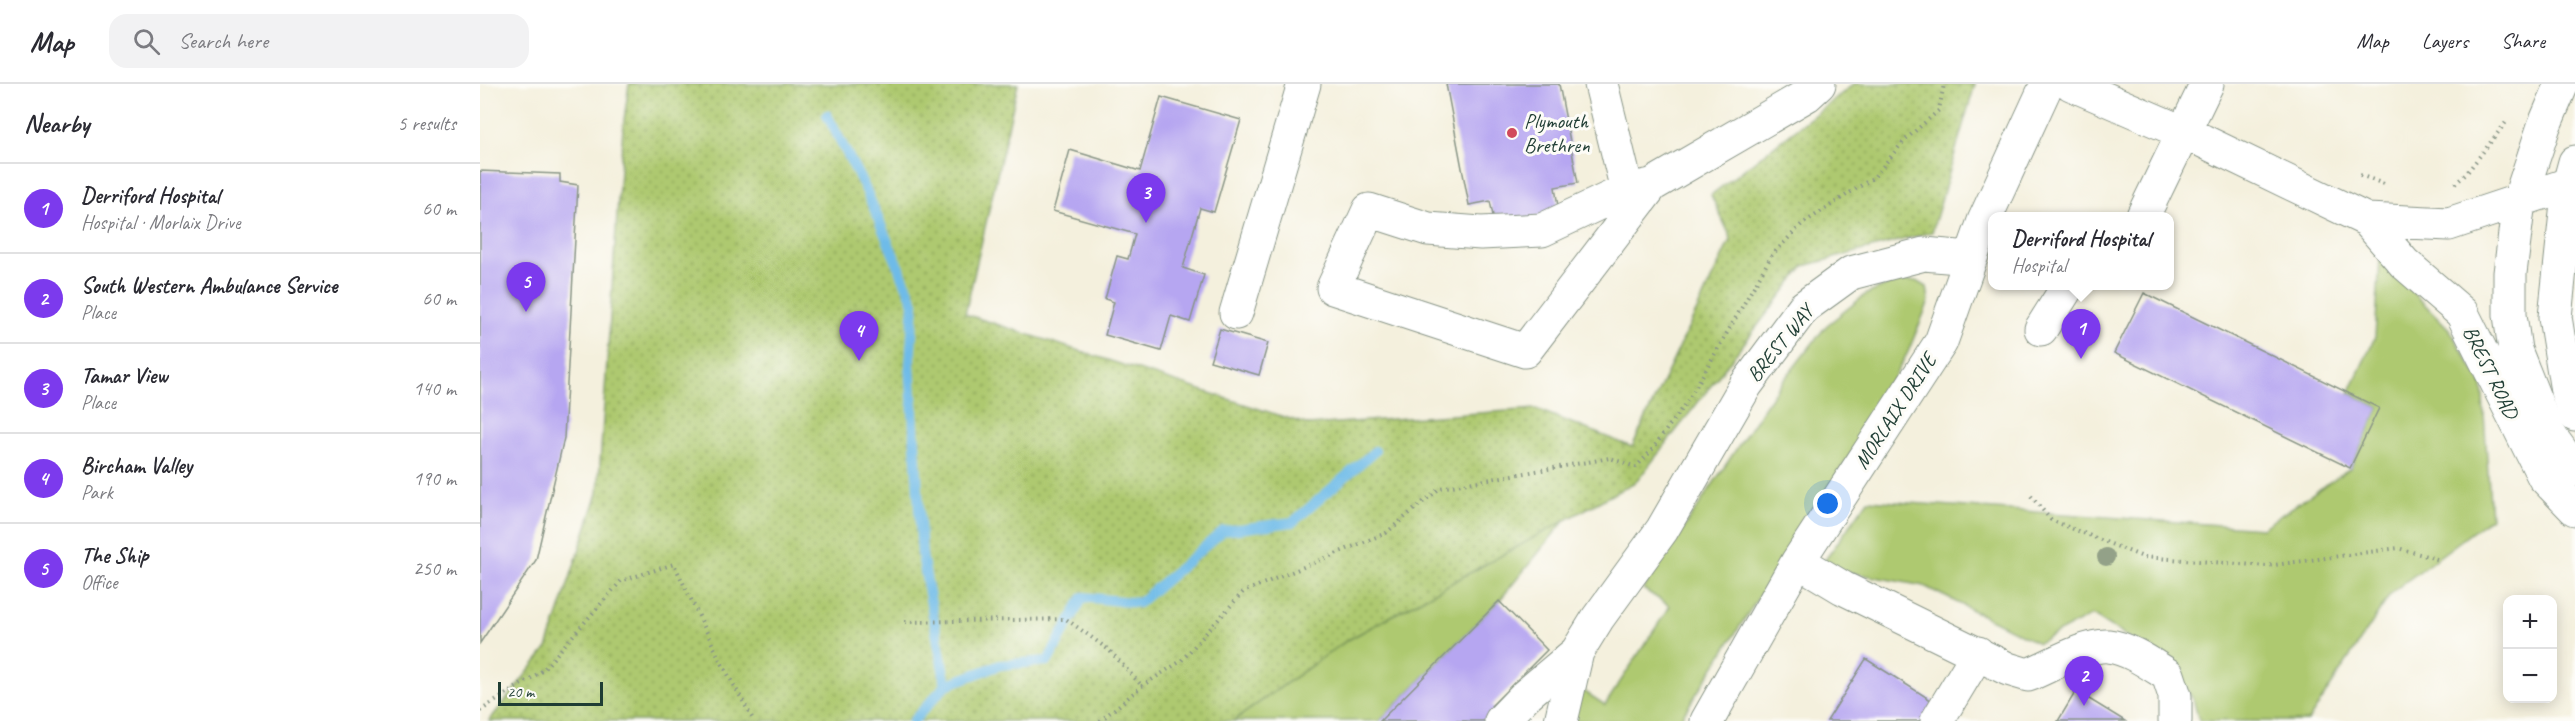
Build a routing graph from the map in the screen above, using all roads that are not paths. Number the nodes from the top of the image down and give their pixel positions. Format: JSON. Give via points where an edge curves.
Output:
{"nodes":[{"id":1,"x":1304,"y":84,"type":"edge"},
{"id":2,"x":1601,"y":84,"type":"edge"},
{"id":3,"x":1819,"y":84,"type":"edge"},
{"id":4,"x":2047,"y":84,"type":"edge"},
{"id":5,"x":2070,"y":84,"type":"edge"},
{"id":6,"x":2207,"y":84,"type":"edge"},
{"id":7,"x":2562,"y":84,"type":"edge"},
{"id":8,"x":2185,"y":134,"type":"junction"},
{"id":9,"x":2572,"y":173,"type":"edge"},
{"id":10,"x":1640,"y":188,"type":"junction"},
{"id":11,"x":2519,"y":201,"type":"junction"},
{"id":12,"x":1990,"y":212,"type":"edge"},
{"id":13,"x":2145,"y":212,"type":"edge"},
{"id":14,"x":1988,"y":217,"type":"edge"},
{"id":15,"x":2367,"y":220,"type":"junction"},
{"id":16,"x":1970,"y":258,"type":"junction"},
{"id":17,"x":2065,"y":290,"type":"edge"},
{"id":18,"x":1236,"y":313,"type":"dead end"},
{"id":19,"x":2041,"y":329,"type":"dead end"},
{"id":20,"x":2575,"y":415,"type":"edge"},
{"id":21,"x":2575,"y":470,"type":"edge"},
{"id":22,"x":2575,"y":509,"type":"edge"},
{"id":23,"x":1798,"y":561,"type":"junction"},
{"id":24,"x":1577,"y":652,"type":"junction"},
{"id":25,"x":1978,"y":653,"type":"junction"},
{"id":26,"x":1501,"y":721,"type":"edge"},
{"id":27,"x":1561,"y":721,"type":"edge"},
{"id":28,"x":1707,"y":721,"type":"edge"},
{"id":29,"x":1937,"y":721,"type":"edge"},
{"id":30,"x":2175,"y":721,"type":"edge"}],
"edges":[{"from":1,"to":18,"type":"main road"},
{"from":2,"to":10,"type":"main road"},
{"from":3,"to":10,"type":"main road","via":[[1807,95]]},
{"from":4,"to":12,"type":"main road","name":"MORLAIX DRIVE"},
{"from":5,"to":8,"type":"main road","name":"BREST ROAD"},
{"from":6,"to":8,"type":"main road"},
{"from":7,"to":11,"type":"main road"},
{"from":8,"to":13,"type":"main road"},
{"from":8,"to":15,"type":"main road","name":"BREST ROAD"},
{"from":9,"to":11,"type":"main road","name":"BREST ROAD"},
{"from":9,"to":20,"type":"main road","via":[[2555,317],[2567,391]]},
{"from":10,"to":10,"type":"main road","via":[[1542,230],[1481,233],[1428,229],[1369,210],[1333,288],[1525,351]]},
{"from":11,"to":15,"type":"main road","name":"BREST ROAD","via":[[2449,224]]},
{"from":11,"to":21,"type":"main road","via":[[2510,273],[2515,350],[2548,433]]},
{"from":14,"to":16,"type":"main road","name":"MORLAIX DRIVE"},
{"from":15,"to":22,"type":"main road","name":"BREST ROAD","via":[[2404,263],[2462,314],[2544,477]]},
{"from":16,"to":23,"type":"main road","name":"MORLAIX DRIVE","via":[[1941,342]]},
{"from":16,"to":24,"type":"main road","name":"BREST WAY","via":[[1924,254],[1851,273],[1804,307],[1746,385],[1662,530]]},
{"from":17,"to":19,"type":"main road"},
{"from":23,"to":25,"type":"main road","via":[[1843,588]]},
{"from":23,"to":28,"type":"main road","name":"MORLAIX DRIVE"},
{"from":24,"to":26,"type":"main road"},
{"from":24,"to":27,"type":"main road"},
{"from":25,"to":29,"type":"main road"},
{"from":25,"to":30,"type":"main road","via":[[2028,675],[2108,646],[2168,675],[2175,696]]}]}
